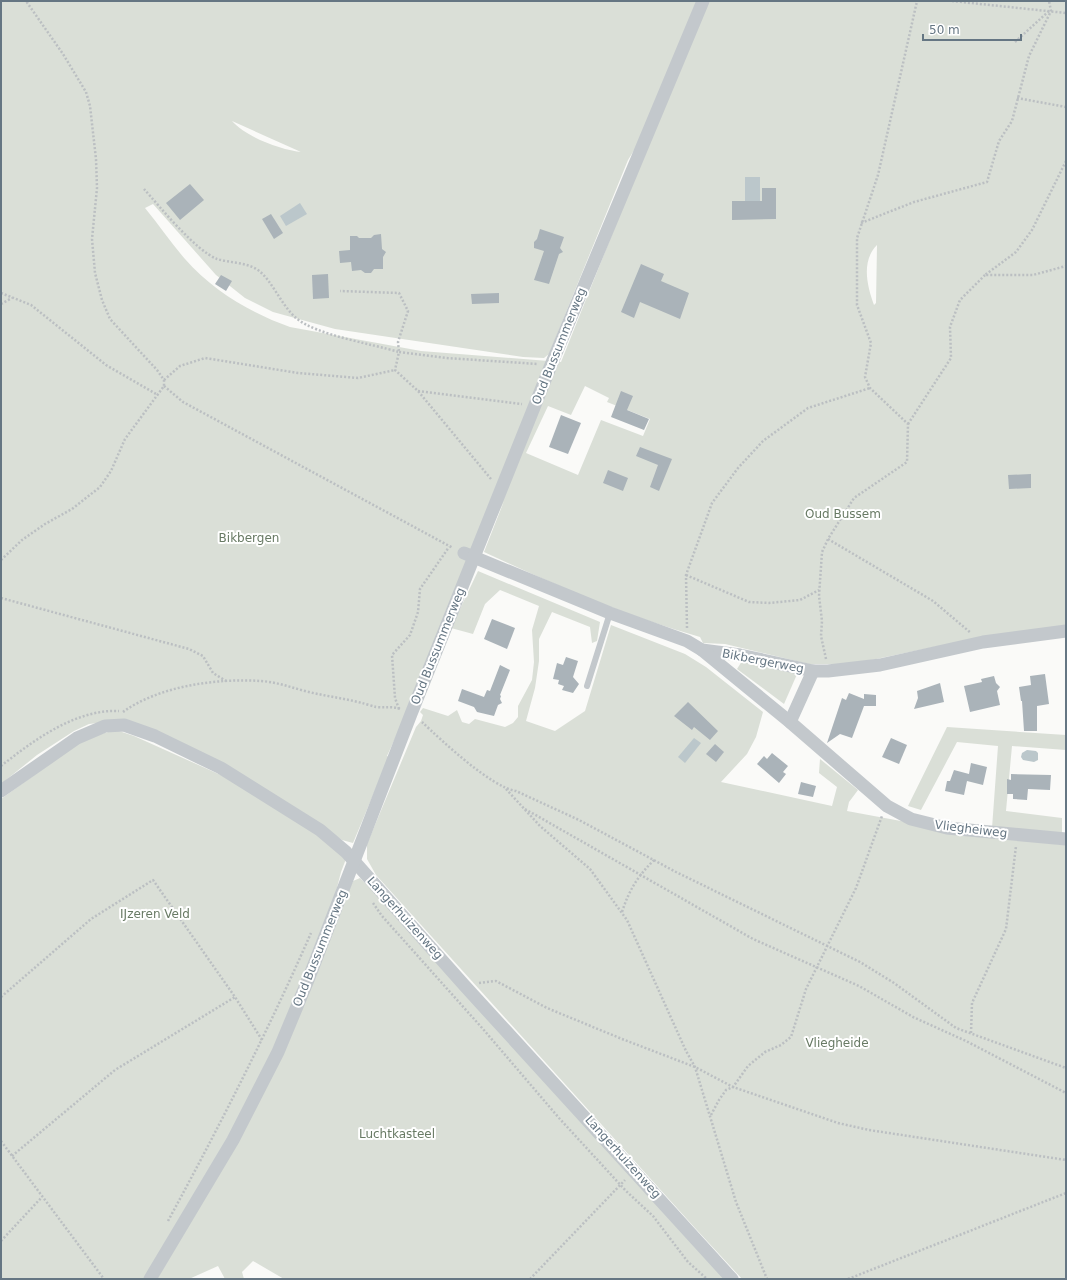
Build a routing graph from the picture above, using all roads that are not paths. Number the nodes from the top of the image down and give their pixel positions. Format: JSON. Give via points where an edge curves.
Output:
{"nodes":[{"id":1,"x":703,"y":1,"type":"edge"},
{"id":2,"x":469,"y":556,"type":"junction"},
{"id":3,"x":610,"y":613,"type":"junction"},
{"id":4,"x":1066,"y":631,"type":"edge"},
{"id":5,"x":702,"y":650,"type":"junction"},
{"id":6,"x":813,"y":670,"type":"junction"},
{"id":7,"x":587,"y":686,"type":"dead end"},
{"id":8,"x":790,"y":722,"type":"junction"},
{"id":9,"x":1,"y":791,"type":"edge"},
{"id":10,"x":1066,"y":839,"type":"edge"},
{"id":11,"x":354,"y":861,"type":"junction"},
{"id":12,"x":150,"y":1279,"type":"edge"},
{"id":13,"x":732,"y":1279,"type":"edge"}],
"edges":[{"from":1,"to":2,"type":"street","name":"Oud Bussummerweg","via":[[501,490]]},
{"from":2,"to":3,"type":"street","name":"Bikbergerweg"},
{"from":2,"to":11,"type":"street","name":"Oud Bussummerweg","via":[[405,711]]},
{"from":3,"to":5,"type":"street","name":"Bikbergerweg","via":[[687,641]]},
{"from":3,"to":7,"type":"lane"},
{"from":4,"to":6,"type":"street","name":"Bikbergerweg","via":[[983,642],[880,665],[828,671]]},
{"from":5,"to":6,"type":"street","name":"Bikbergerweg"},
{"from":5,"to":8,"type":"street","name":"Vliegheiweg"},
{"from":6,"to":8,"type":"street"},
{"from":8,"to":10,"type":"street","name":"Vliegheiweg","via":[[886,806],[911,819],[947,828]]},
{"from":9,"to":11,"type":"street","name":"Langerhuizenweg","via":[[76,738],[105,726],[124,725],[154,736],[221,768],[320,830]]},
{"from":11,"to":12,"type":"street","name":"Oud Bussummerweg","via":[[278,1052],[233,1140]]},
{"from":11,"to":13,"type":"street","name":"Langerhuizenweg"}]}
